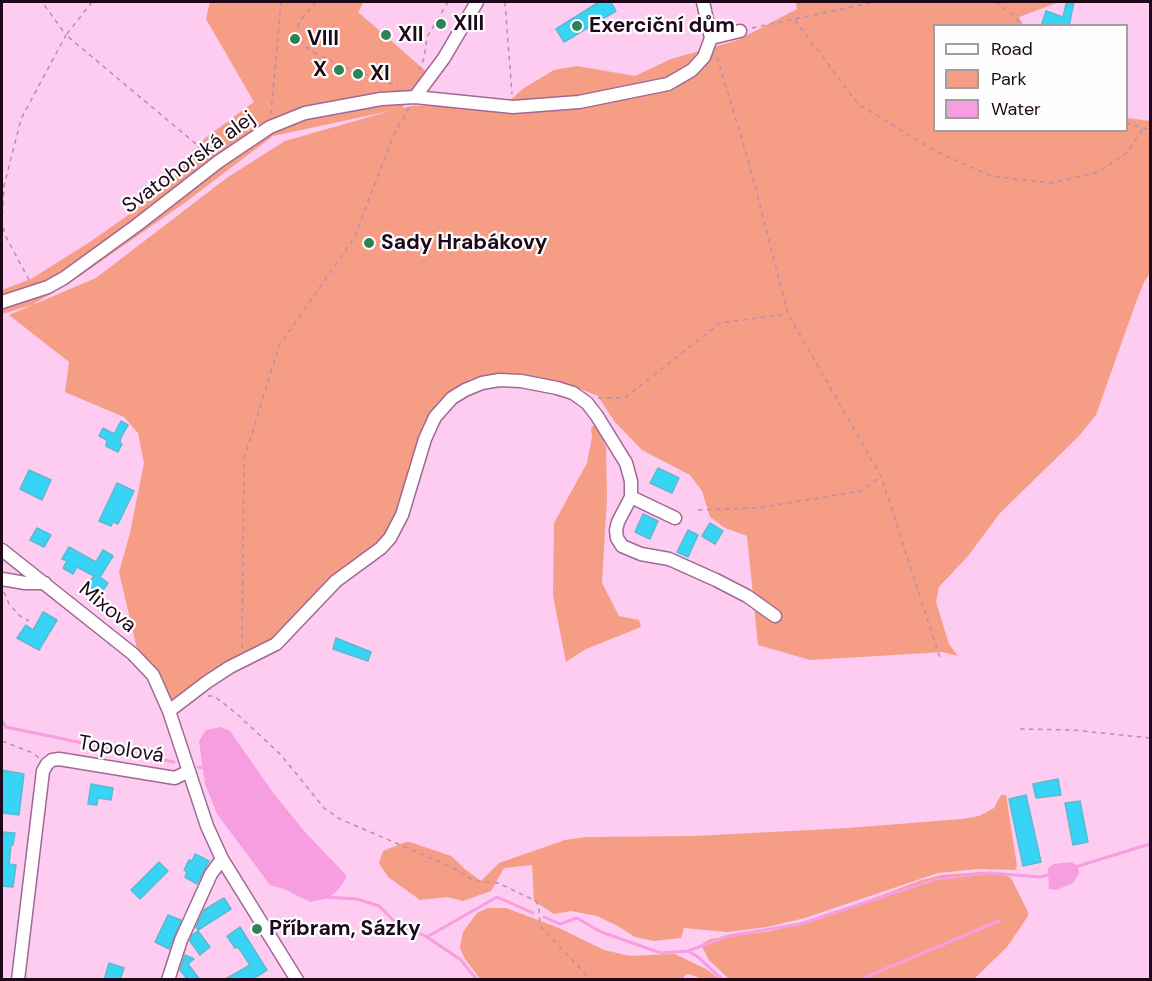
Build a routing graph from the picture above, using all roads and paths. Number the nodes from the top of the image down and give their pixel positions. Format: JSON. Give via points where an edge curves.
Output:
{"nodes":[{"id":1,"x":42,"y":2,"type":"edge"},
{"id":2,"x":92,"y":2,"type":"edge"},
{"id":3,"x":281,"y":2,"type":"edge"},
{"id":4,"x":296,"y":2,"type":"edge"},
{"id":5,"x":315,"y":2,"type":"edge"},
{"id":6,"x":448,"y":2,"type":"edge"},
{"id":7,"x":477,"y":2,"type":"edge"},
{"id":8,"x":505,"y":2,"type":"edge"},
{"id":9,"x":703,"y":2,"type":"edge"},
{"id":10,"x":875,"y":2,"type":"edge"},
{"id":11,"x":995,"y":2,"type":"edge"},
{"id":12,"x":795,"y":20,"type":"junction"},
{"id":13,"x":1020,"y":24,"type":"edge"},
{"id":14,"x":740,"y":31,"type":"joint"},
{"id":15,"x":66,"y":35,"type":"junction"},
{"id":16,"x":711,"y":38,"type":"junction"},
{"id":17,"x":417,"y":76,"type":"dead end"},
{"id":18,"x":398,"y":87,"type":"dead end"},
{"id":19,"x":415,"y":97,"type":"junction"},
{"id":20,"x":513,"y":107,"type":"junction"},
{"id":21,"x":1128,"y":124,"type":"edge"},
{"id":22,"x":270,"y":127,"type":"junction"},
{"id":23,"x":1143,"y":128,"type":"junction"},
{"id":24,"x":1150,"y":130,"type":"edge"},
{"id":25,"x":218,"y":162,"type":"junction"},
{"id":26,"x":35,"y":292,"type":"junction"},
{"id":27,"x":2,"y":302,"type":"edge"},
{"id":28,"x":788,"y":314,"type":"junction"},
{"id":29,"x":598,"y":398,"type":"dead end"},
{"id":30,"x":881,"y":476,"type":"junction"},
{"id":31,"x":631,"y":497,"type":"junction"},
{"id":32,"x":698,"y":510,"type":"dead end"},
{"id":33,"x":675,"y":518,"type":"dead end"},
{"id":34,"x":2,"y":550,"type":"edge"},
{"id":35,"x":5,"y":579,"type":"edge"},
{"id":36,"x":45,"y":583,"type":"junction"},
{"id":37,"x":775,"y":616,"type":"dead end"},
{"id":38,"x":28,"y":621,"type":"dead end"},
{"id":39,"x":242,"y":660,"type":"junction"},
{"id":40,"x":941,"y":661,"type":"dead end"},
{"id":41,"x":189,"y":696,"type":"junction"},
{"id":42,"x":170,"y":711,"type":"junction"},
{"id":43,"x":1020,"y":729,"type":"dead end"},
{"id":44,"x":1150,"y":738,"type":"edge"},
{"id":45,"x":2,"y":741,"type":"edge"},
{"id":46,"x":47,"y":764,"type":"junction"},
{"id":47,"x":189,"y":771,"type":"junction"},
{"id":48,"x":222,"y":859,"type":"junction"},
{"id":49,"x":18,"y":980,"type":"edge"},
{"id":50,"x":168,"y":980,"type":"edge"},
{"id":51,"x":297,"y":980,"type":"edge"},
{"id":52,"x":591,"y":980,"type":"edge"}],
"edges":[{"from":1,"to":15,"type":"path"},
{"from":2,"to":15,"type":"path"},
{"from":3,"to":22,"type":"path"},
{"from":4,"to":5,"type":"path"},
{"from":5,"to":18,"type":"path","via":[[299,22],[297,32],[302,43],[342,66]]},
{"from":6,"to":17,"type":"path","via":[[427,37]]},
{"from":7,"to":19,"type":"street"},
{"from":8,"to":20,"type":"path"},
{"from":9,"to":16,"type":"street"},
{"from":10,"to":12,"type":"path"},
{"from":11,"to":13,"type":"path"},
{"from":12,"to":14,"type":"path"},
{"from":12,"to":23,"type":"path","via":[[858,104],[937,152],[991,176],[1050,183],[1098,172],[1128,152]]},
{"from":14,"to":16,"type":"street"},
{"from":15,"to":25,"type":"path"},
{"from":15,"to":26,"type":"path","via":[[21,119],[4,186],[5,235]]},
{"from":16,"to":20,"type":"street","name":"Svatohorská alej","via":[[705,57],[668,84],[579,102]]},
{"from":16,"to":28,"type":"path","via":[[749,163]]},
{"from":19,"to":20,"type":"street","name":"Svatohorská alej"},
{"from":19,"to":22,"type":"street","name":"Svatohorská alej","via":[[305,113]]},
{"from":19,"to":39,"type":"path","via":[[394,134],[354,238],[279,346],[244,459]]},
{"from":21,"to":23,"type":"path"},
{"from":22,"to":25,"type":"street","name":"Svatohorská alej"},
{"from":23,"to":24,"type":"path"},
{"from":25,"to":26,"type":"street","name":"Svatohorská alej","via":[[64,278]]},
{"from":26,"to":27,"type":"street","name":"Svatohorská alej"},
{"from":28,"to":29,"type":"path","via":[[720,323],[625,398]]},
{"from":28,"to":30,"type":"path"},
{"from":30,"to":32,"type":"path","via":[[861,491],[757,508]]},
{"from":30,"to":40,"type":"path"},
{"from":31,"to":33,"type":"street"},
{"from":31,"to":37,"type":"street","via":[[616,530],[622,546],[669,559],[716,580]]},
{"from":31,"to":39,"type":"street","via":[[626,463],[597,416],[573,393],[499,380],[465,390],[435,417],[402,515],[390,538],[371,557],[336,581],[276,644]]},
{"from":34,"to":36,"type":"street","name":"Mixova"},
{"from":35,"to":36,"type":"street"},
{"from":35,"to":38,"type":"path","via":[[4,593],[9,604]]},
{"from":36,"to":42,"type":"street","name":"Mixova","via":[[144,664]]},
{"from":39,"to":41,"type":"street"},
{"from":41,"to":42,"type":"street"},
{"from":41,"to":52,"type":"path","via":[[214,696],[237,714],[281,754],[324,808],[340,819],[475,881],[498,883],[536,901],[540,926]]},
{"from":42,"to":47,"type":"street","name":"Mixova"},
{"from":43,"to":44,"type":"path"},
{"from":45,"to":46,"type":"path","via":[[33,753]]},
{"from":46,"to":47,"type":"street","name":"Topolová","via":[[59,759],[175,778]]},
{"from":46,"to":49,"type":"street","via":[[43,771]]},
{"from":47,"to":48,"type":"street","name":"Mixova"},
{"from":48,"to":50,"type":"street","via":[[211,874],[181,940]]},
{"from":48,"to":51,"type":"street","name":"Mixova"}]}
